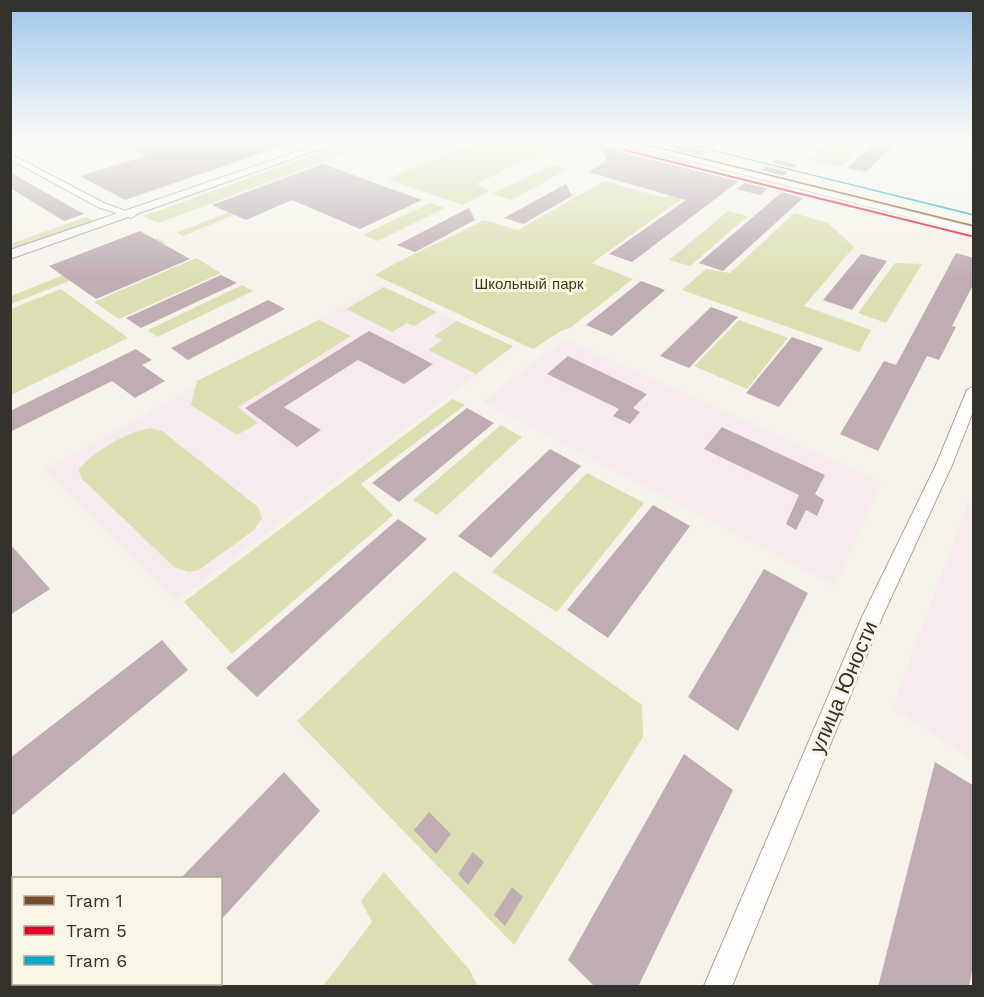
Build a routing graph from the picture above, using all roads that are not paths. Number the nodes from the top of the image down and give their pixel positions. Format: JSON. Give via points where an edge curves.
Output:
{"nodes":[{"id":1,"x":67,"y":187,"type":"edge"},
{"id":2,"x":209,"y":187,"type":"edge"},
{"id":3,"x":801,"y":187,"type":"edge"},
{"id":4,"x":837,"y":187,"type":"edge"},
{"id":5,"x":131,"y":214,"type":"junction"},
{"id":6,"x":974,"y":220,"type":"edge"},
{"id":7,"x":974,"y":230,"type":"edge"},
{"id":8,"x":52,"y":243,"type":"junction"},
{"id":9,"x":10,"y":255,"type":"edge"},
{"id":10,"x":10,"y":261,"type":"edge"},
{"id":11,"x":974,"y":390,"type":"edge"},
{"id":12,"x":718,"y":987,"type":"edge"}],
"edges":[{"from":1,"to":5,"type":"street","via":[[101,205]]},
{"from":2,"to":5,"type":"main road"},
{"from":3,"to":7,"type":"street"},
{"from":4,"to":6,"type":"street"},
{"from":5,"to":8,"type":"main road"},
{"from":8,"to":9,"type":"main road"},
{"from":8,"to":10,"type":"main road"},
{"from":11,"to":12,"type":"street","name":"улица Юности","via":[[944,465],[873,615]]}]}
